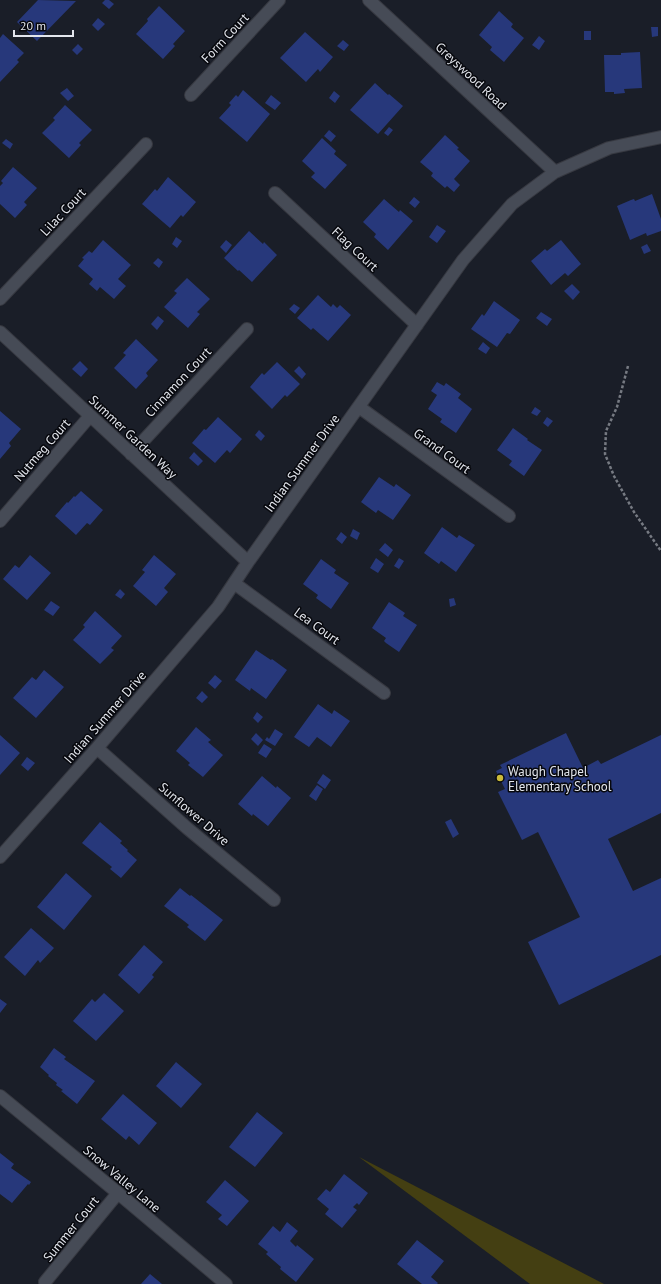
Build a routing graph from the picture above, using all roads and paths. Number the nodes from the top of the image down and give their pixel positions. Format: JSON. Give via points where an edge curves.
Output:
{"nodes":[{"id":1,"x":279,"y":0,"type":"edge"},
{"id":2,"x":369,"y":0,"type":"edge"},
{"id":3,"x":191,"y":95,"type":"dead end"},
{"id":4,"x":661,"y":137,"type":"edge"},
{"id":5,"x":146,"y":144,"type":"dead end"},
{"id":6,"x":555,"y":172,"type":"junction"},
{"id":7,"x":275,"y":193,"type":"dead end"},
{"id":8,"x":0,"y":299,"type":"edge"},
{"id":9,"x":417,"y":325,"type":"junction"},
{"id":10,"x":246,"y":329,"type":"dead end"},
{"id":11,"x":0,"y":332,"type":"edge"},
{"id":12,"x":628,"y":366,"type":"dead end"},
{"id":13,"x":359,"y":407,"type":"junction"},
{"id":14,"x":90,"y":416,"type":"junction"},
{"id":15,"x":130,"y":454,"type":"junction"},
{"id":16,"x":509,"y":516,"type":"dead end"},
{"id":17,"x":0,"y":521,"type":"edge"},
{"id":18,"x":661,"y":551,"type":"edge"},
{"id":19,"x":248,"y":562,"type":"junction"},
{"id":20,"x":234,"y":583,"type":"junction"},
{"id":21,"x":384,"y":692,"type":"dead end"},
{"id":22,"x":97,"y":748,"type":"junction"},
{"id":23,"x":2,"y":850,"type":"edge"},
{"id":24,"x":274,"y":900,"type":"dead end"},
{"id":25,"x":0,"y":1096,"type":"edge"},
{"id":26,"x":118,"y":1193,"type":"junction"},
{"id":27,"x":46,"y":1282,"type":"dead end"},
{"id":28,"x":226,"y":1284,"type":"edge"}],
"edges":[{"from":1,"to":3,"type":"street","name":"Form Court"},
{"from":2,"to":6,"type":"street","name":"Greyswood Road"},
{"from":4,"to":6,"type":"street","name":"Indian Summer Drive","via":[[608,148]]},
{"from":5,"to":8,"type":"street","name":"Lilac Court"},
{"from":6,"to":9,"type":"street","name":"Indian Summer Drive","via":[[512,204],[463,260]]},
{"from":7,"to":9,"type":"street","name":"Flag Court"},
{"from":9,"to":13,"type":"street","name":"Indian Summer Drive"},
{"from":10,"to":15,"type":"street","name":"Cinnamon Court"},
{"from":11,"to":14,"type":"street","name":"Summer Garden Way"},
{"from":12,"to":18,"type":"path","via":[[617,408],[606,431],[605,454],[634,512]]},
{"from":13,"to":16,"type":"street","name":"Grand Court"},
{"from":13,"to":19,"type":"street","name":"Indian Summer Drive"},
{"from":14,"to":15,"type":"street","name":"Summer Garden Way"},
{"from":14,"to":17,"type":"street","name":"Nutmeg Court"},
{"from":15,"to":19,"type":"street","name":"Summer Garden Way"},
{"from":19,"to":20,"type":"street","name":"Indian Summer Drive"},
{"from":20,"to":21,"type":"street","name":"Lea Court"},
{"from":20,"to":22,"type":"street","name":"Indian Summer Drive","via":[[218,607]]},
{"from":22,"to":23,"type":"street","name":"Indian Summer Drive"},
{"from":22,"to":24,"type":"street","name":"Sunflower Drive"},
{"from":25,"to":26,"type":"street","name":"Snow Valley Lane"},
{"from":26,"to":27,"type":"street","name":"Summer Court"},
{"from":26,"to":28,"type":"street","name":"Snow Valley Lane"}]}
